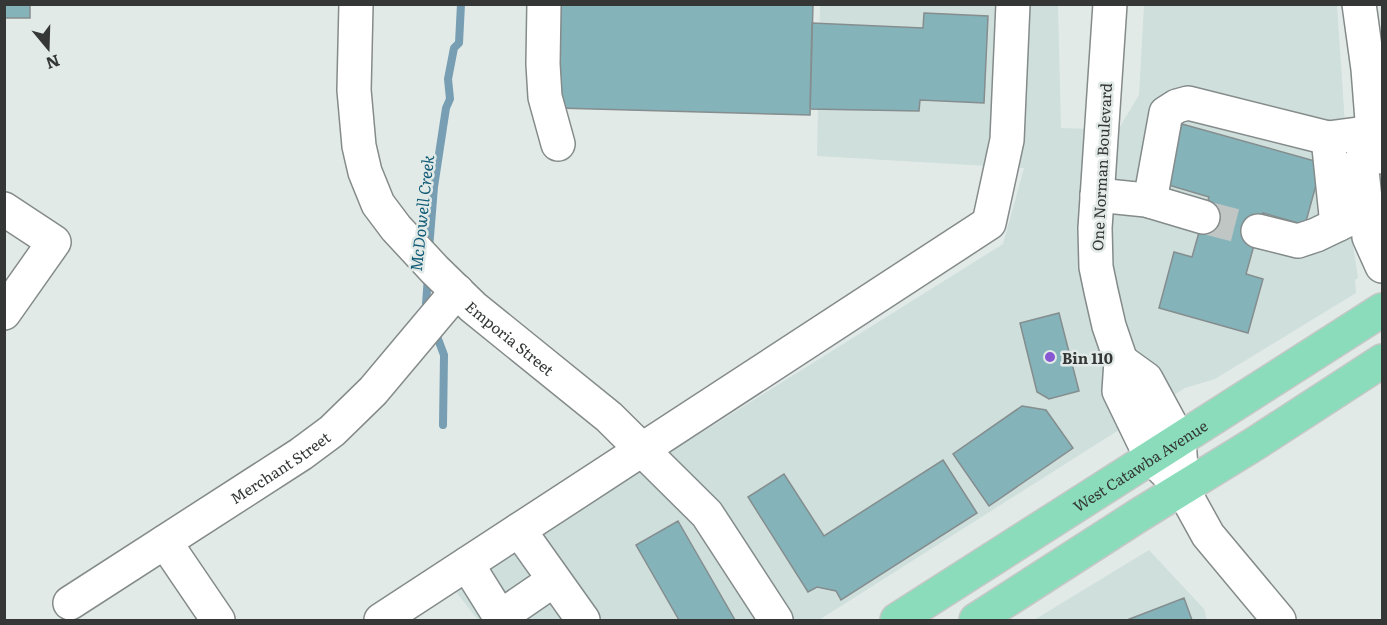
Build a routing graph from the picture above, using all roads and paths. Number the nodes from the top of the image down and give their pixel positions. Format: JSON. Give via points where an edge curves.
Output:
{"nodes":[{"id":1,"x":356,"y":4,"type":"edge"},
{"id":2,"x":544,"y":4,"type":"edge"},
{"id":3,"x":1013,"y":4,"type":"edge"},
{"id":4,"x":1110,"y":4,"type":"edge"},
{"id":5,"x":1359,"y":4,"type":"edge"},
{"id":6,"x":1328,"y":138,"type":"junction"},
{"id":7,"x":558,"y":144,"type":"dead end"},
{"id":8,"x":1376,"y":145,"type":"edge"},
{"id":9,"x":1097,"y":195,"type":"junction"},
{"id":10,"x":1150,"y":201,"type":"junction"},
{"id":11,"x":4,"y":209,"type":"edge"},
{"id":12,"x":1366,"y":212,"type":"junction"},
{"id":13,"x":1203,"y":217,"type":"tunnel mouth"},
{"id":14,"x":1337,"y":225,"type":"junction"},
{"id":15,"x":1258,"y":231,"type":"tunnel mouth"},
{"id":16,"x":1383,"y":266,"type":"edge"},
{"id":17,"x":457,"y":291,"type":"junction"},
{"id":18,"x":1383,"y":310,"type":"edge"},
{"id":19,"x":4,"y":313,"type":"edge"},
{"id":20,"x":1121,"y":361,"type":"junction"},
{"id":21,"x":1379,"y":371,"type":"edge"},
{"id":22,"x":1179,"y":440,"type":"junction"},
{"id":23,"x":641,"y":449,"type":"junction"},
{"id":24,"x":1151,"y":457,"type":"junction"},
{"id":25,"x":1182,"y":488,"type":"junction"},
{"id":26,"x":519,"y":530,"type":"junction"},
{"id":27,"x":165,"y":542,"type":"junction"},
{"id":28,"x":467,"y":564,"type":"junction"},
{"id":29,"x":554,"y":580,"type":"junction"},
{"id":30,"x":70,"y":603,"type":"dead end"},
{"id":31,"x":501,"y":619,"type":"edge"},
{"id":32,"x":218,"y":621,"type":"edge"},
{"id":33,"x":381,"y":621,"type":"edge"},
{"id":34,"x":583,"y":621,"type":"edge"},
{"id":35,"x":776,"y":621,"type":"edge"},
{"id":36,"x":897,"y":621,"type":"edge"},
{"id":37,"x":976,"y":621,"type":"edge"},
{"id":38,"x":1279,"y":621,"type":"edge"}],
"edges":[{"from":1,"to":17,"type":"street","name":"Emporia Street","via":[[354,90],[365,172],[378,204],[396,228]]},
{"from":2,"to":7,"type":"street","via":[[545,97]]},
{"from":3,"to":23,"type":"street","via":[[1007,140],[989,223]]},
{"from":4,"to":9,"type":"street","name":"One Norman Boulevard"},
{"from":5,"to":8,"type":"street"},
{"from":6,"to":8,"type":"street"},
{"from":6,"to":10,"type":"street","via":[[1188,103],[1177,106],[1166,113]]},
{"from":6,"to":14,"type":"street"},
{"from":8,"to":12,"type":"street","via":[[1361,161]]},
{"from":9,"to":10,"type":"street"},
{"from":9,"to":20,"type":"street","name":"One Norman Boulevard","via":[[1096,267]]},
{"from":10,"to":13,"type":"street"},
{"from":11,"to":19,"type":"street","via":[[54,242]]},
{"from":12,"to":14,"type":"street"},
{"from":12,"to":16,"type":"street","via":[[1369,237]]},
{"from":14,"to":15,"type":"street","via":[[1298,241]]},
{"from":17,"to":23,"type":"street","name":"Emporia Street","via":[[609,417]]},
{"from":17,"to":27,"type":"street","name":"Merchant Street","via":[[373,391],[332,430]]},
{"from":18,"to":22,"type":"main road","name":"West Catawba Avenue"},
{"from":20,"to":22,"type":"street","name":"One Norman Boulevard","via":[[1146,380]]},
{"from":20,"to":24,"type":"street","name":"One Norman Boulevard","via":[[1119,391]]},
{"from":21,"to":25,"type":"main road"},
{"from":22,"to":24,"type":"main road","name":"West Catawba Avenue"},
{"from":22,"to":25,"type":"street","name":"One Norman Boulevard"},
{"from":23,"to":26,"type":"street"},
{"from":23,"to":35,"type":"street","name":"Emporia Street","via":[[707,514]]},
{"from":24,"to":25,"type":"street","name":"One Norman Boulevard"},
{"from":24,"to":36,"type":"main road","name":"West Catawba Avenue"},
{"from":25,"to":37,"type":"main road"},
{"from":25,"to":38,"type":"street","name":"One Norman Boulevard","via":[[1208,535]]},
{"from":26,"to":28,"type":"street"},
{"from":26,"to":29,"type":"street"},
{"from":27,"to":30,"type":"street","name":"Merchant Street"},
{"from":27,"to":32,"type":"street"},
{"from":28,"to":31,"type":"street"},
{"from":28,"to":33,"type":"street"},
{"from":29,"to":31,"type":"street"},
{"from":29,"to":34,"type":"street"}]}
